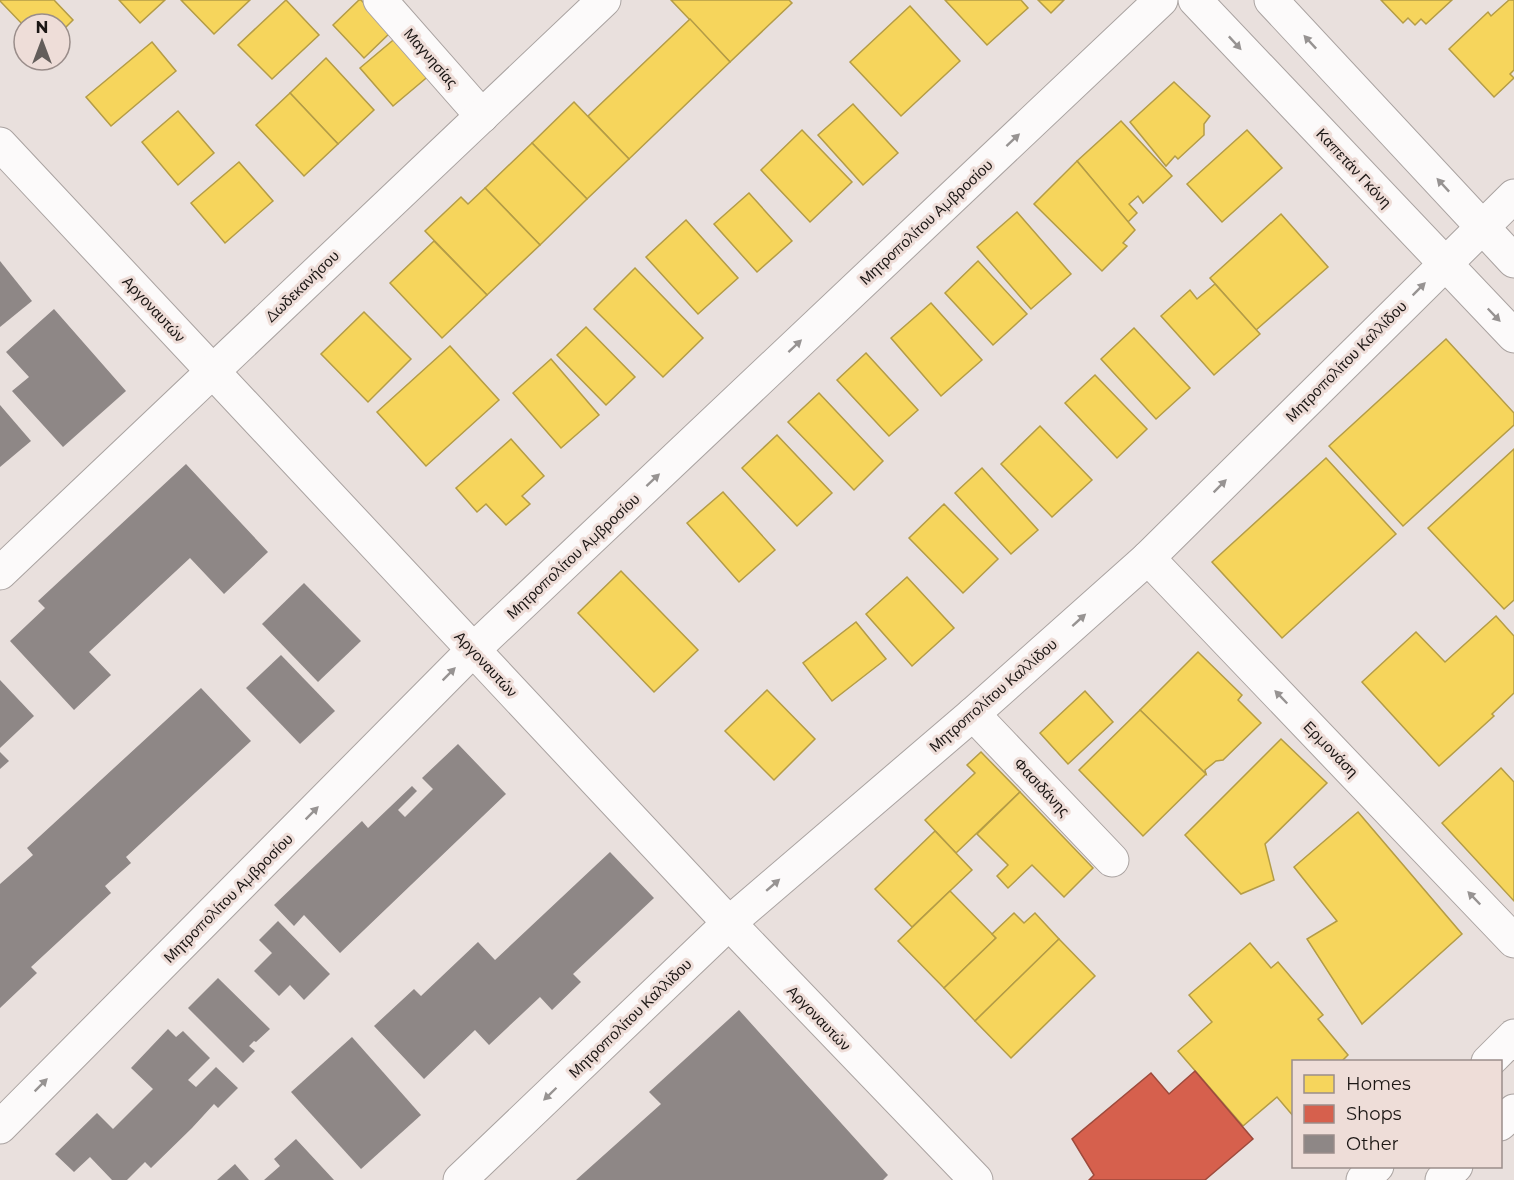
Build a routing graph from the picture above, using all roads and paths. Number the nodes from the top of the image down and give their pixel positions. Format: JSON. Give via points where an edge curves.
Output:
{"nodes":[{"id":1,"x":380,"y":0,"type":"edge"},
{"id":2,"x":604,"y":0,"type":"edge"},
{"id":3,"x":1161,"y":0,"type":"edge"},
{"id":4,"x":1195,"y":0,"type":"edge"},
{"id":5,"x":1271,"y":0,"type":"edge"},
{"id":6,"x":482,"y":116,"type":"junction"},
{"id":7,"x":0,"y":144,"type":"edge"},
{"id":8,"x":1514,"y":196,"type":"edge"},
{"id":9,"x":1483,"y":227,"type":"junction"},
{"id":10,"x":1514,"y":261,"type":"edge"},
{"id":11,"x":1444,"y":264,"type":"junction"},
{"id":12,"x":1514,"y":336,"type":"edge"},
{"id":13,"x":212,"y":372,"type":"junction"},
{"id":14,"x":1148,"y":558,"type":"junction"},
{"id":15,"x":0,"y":573,"type":"edge"},
{"id":16,"x":473,"y":650,"type":"junction"},
{"id":17,"x":973,"y":714,"type":"junction"},
{"id":18,"x":1112,"y":860,"type":"dead end"},
{"id":19,"x":729,"y":923,"type":"junction"},
{"id":20,"x":1514,"y":940,"type":"edge"},
{"id":21,"x":1514,"y":1036,"type":"edge"},
{"id":22,"x":1490,"y":1060,"type":"edge"},
{"id":23,"x":1514,"y":1111,"type":"edge"},
{"id":24,"x":1502,"y":1122,"type":"edge"},
{"id":25,"x":0,"y":1127,"type":"edge"},
{"id":26,"x":1376,"y":1168,"type":"edge"},
{"id":27,"x":1455,"y":1168,"type":"edge"},
{"id":28,"x":460,"y":1180,"type":"edge"},
{"id":29,"x":976,"y":1180,"type":"edge"},
{"id":30,"x":1363,"y":1180,"type":"edge"},
{"id":31,"x":1442,"y":1180,"type":"edge"}],
"edges":[{"from":1,"to":6,"type":"street","name":"Μαγνησίας"},
{"from":2,"to":6,"type":"street","name":"Δωδεκανήσου"},
{"from":16,"to":3,"type":"street","name":"Μητροπολίτου Αμβροσίου","one_way":true},
{"from":4,"to":11,"type":"street","name":"Καπετάν Γκόνη","one_way":true},
{"from":9,"to":5,"type":"street","one_way":true},
{"from":6,"to":13,"type":"street","name":"Δωδεκανήσου"},
{"from":7,"to":13,"type":"street","name":"Αργοναυτών"},
{"from":8,"to":9,"type":"street","name":"Μητροπολίτου Καλλίδου"},
{"from":9,"to":10,"type":"street"},
{"from":9,"to":11,"type":"street","name":"Μητροπολίτου Καλλίδου"},
{"from":11,"to":12,"type":"street","name":"Καπετάν Γκόνη","one_way":true},
{"from":14,"to":11,"type":"street","name":"Μητροπολίτου Καλλίδου","one_way":true},
{"from":13,"to":15,"type":"street","name":"Δωδεκανήσου"},
{"from":13,"to":16,"type":"street","name":"Αργοναυτών"},
{"from":17,"to":14,"type":"street","name":"Μητροπολίτου Καλλίδου","one_way":true},
{"from":20,"to":14,"type":"street","name":"Ερμονάση","one_way":true},
{"from":16,"to":19,"type":"street","name":"Αργοναυτών"},
{"from":25,"to":16,"type":"street","name":"Μητροπολίτου Αμβροσίου","one_way":true},
{"from":17,"to":18,"type":"street","name":"Φασιδάνης"},
{"from":19,"to":17,"type":"street","name":"Μητροπολίτου Καλλίδου","one_way":true},
{"from":19,"to":28,"type":"street","name":"Μητροπολίτου Καλλίδου","one_way":true},
{"from":19,"to":29,"type":"street","name":"Αργοναυτών"},
{"from":21,"to":22,"type":"street"},
{"from":23,"to":24,"type":"street"},
{"from":26,"to":30,"type":"street"},
{"from":27,"to":31,"type":"street"}]}
